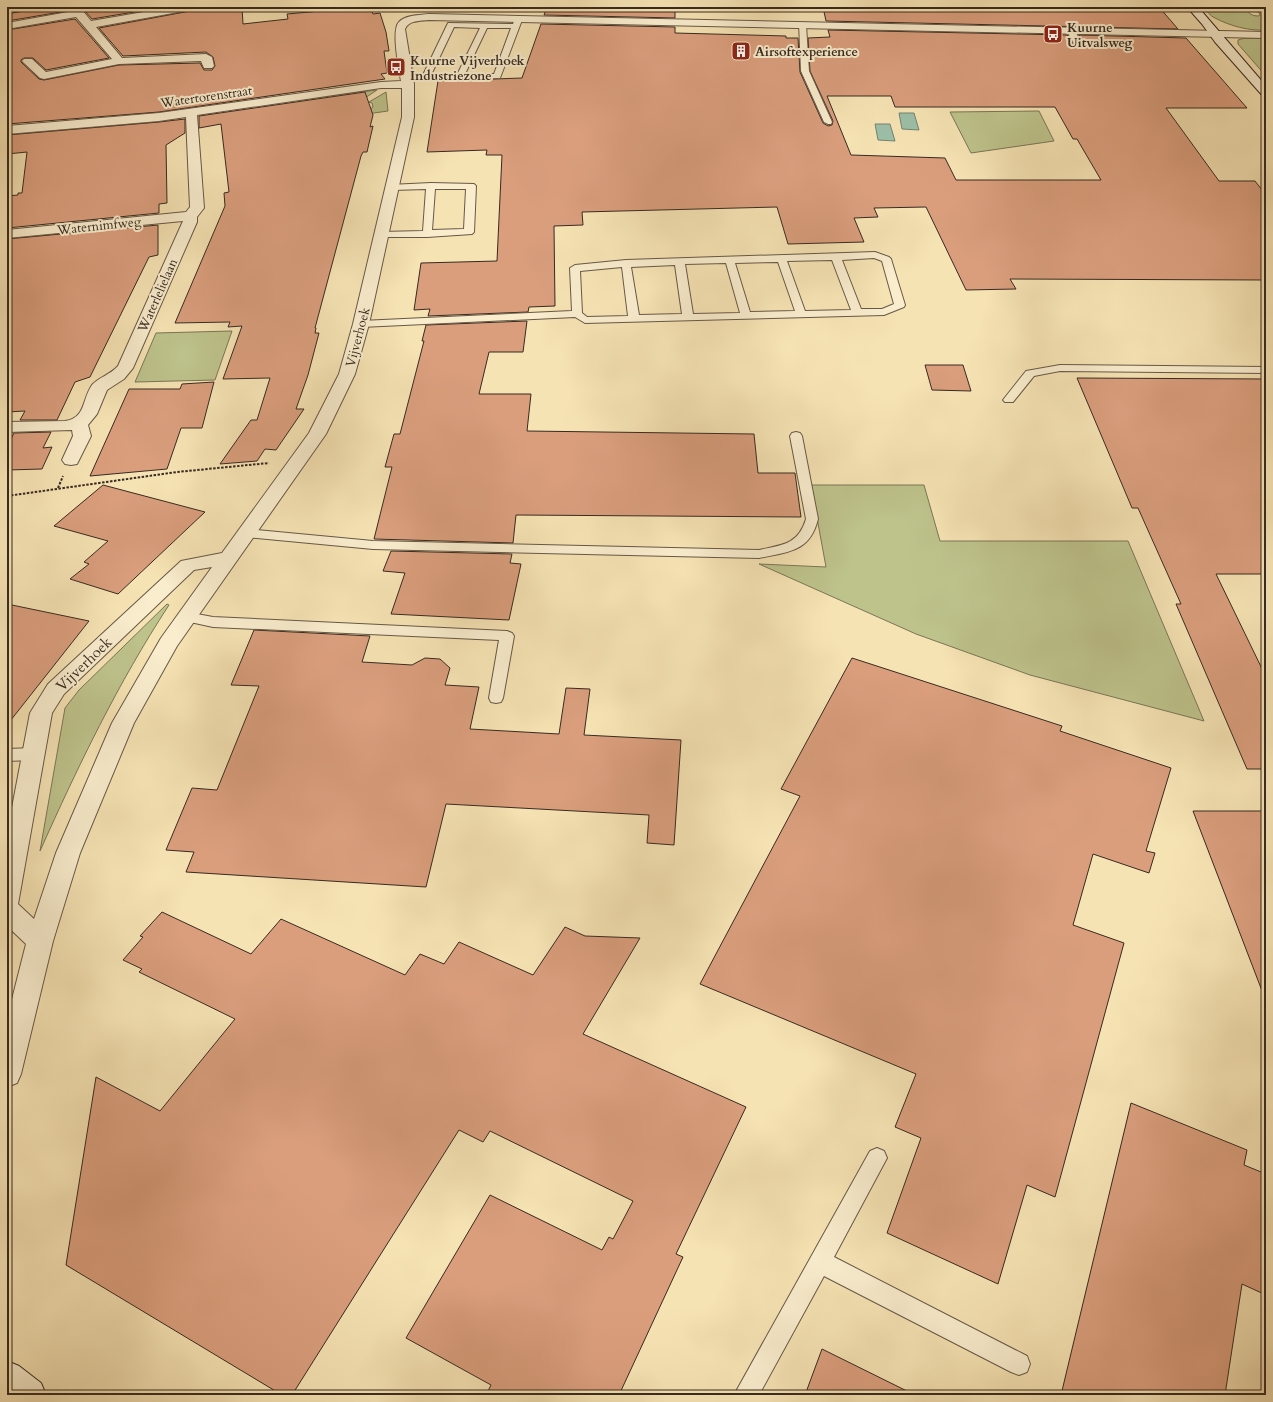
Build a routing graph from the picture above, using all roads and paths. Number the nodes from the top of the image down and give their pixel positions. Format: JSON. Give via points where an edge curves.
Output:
{"nodes":[{"id":1,"x":190,"y":7,"type":"edge"},
{"id":2,"x":1192,"y":7,"type":"edge"},
{"id":3,"x":76,"y":10,"type":"edge"},
{"id":4,"x":401,"y":11,"type":"dead end"},
{"id":5,"x":412,"y":19,"type":"junction"},
{"id":6,"x":517,"y":23,"type":"junction"},
{"id":7,"x":89,"y":25,"type":"junction"},
{"id":8,"x":802,"y":25,"type":"junction"},
{"id":9,"x":7,"y":26,"type":"edge"},
{"id":10,"x":484,"y":26,"type":"junction"},
{"id":11,"x":1070,"y":30,"type":"junction"},
{"id":12,"x":1214,"y":34,"type":"junction"},
{"id":13,"x":1266,"y":35,"type":"edge"},
{"id":14,"x":1078,"y":43,"type":"dead end"},
{"id":15,"x":28,"y":61,"type":"dead end"},
{"id":16,"x":120,"y":61,"type":"junction"},
{"id":17,"x":208,"y":66,"type":"dead end"},
{"id":18,"x":460,"y":76,"type":"junction"},
{"id":19,"x":426,"y":77,"type":"junction"},
{"id":20,"x":407,"y":81,"type":"junction"},
{"id":21,"x":1266,"y":93,"type":"edge"},
{"id":22,"x":190,"y":113,"type":"junction"},
{"id":23,"x":828,"y":122,"type":"dead end"},
{"id":24,"x":7,"y":130,"type":"edge"},
{"id":25,"x":431,"y":186,"type":"junction"},
{"id":26,"x":392,"y":187,"type":"junction"},
{"id":27,"x":190,"y":216,"type":"junction"},
{"id":28,"x":7,"y":234,"type":"edge"},
{"id":29,"x":427,"y":234,"type":"junction"},
{"id":30,"x":382,"y":235,"type":"junction"},
{"id":31,"x":836,"y":257,"type":"junction"},
{"id":32,"x":782,"y":260,"type":"junction"},
{"id":33,"x":730,"y":261,"type":"junction"},
{"id":34,"x":680,"y":262,"type":"junction"},
{"id":35,"x":626,"y":263,"type":"junction"},
{"id":36,"x":857,"y":312,"type":"junction"},
{"id":37,"x":577,"y":314,"type":"junction"},
{"id":38,"x":801,"y":314,"type":"junction"},
{"id":39,"x":746,"y":316,"type":"junction"},
{"id":40,"x":688,"y":317,"type":"junction"},
{"id":41,"x":634,"y":319,"type":"junction"},
{"id":42,"x":361,"y":324,"type":"junction"},
{"id":43,"x":1266,"y":370,"type":"edge"},
{"id":44,"x":1009,"y":400,"type":"dead end"},
{"id":45,"x":79,"y":424,"type":"junction"},
{"id":46,"x":7,"y":427,"type":"edge"},
{"id":47,"x":796,"y":436,"type":"dead end"},
{"id":48,"x":71,"y":460,"type":"dead end"},
{"id":49,"x":299,"y":461,"type":"junction"},
{"id":50,"x":7,"y":496,"type":"edge"},
{"id":51,"x":246,"y":533,"type":"junction"},
{"id":52,"x":228,"y":558,"type":"junction"},
{"id":53,"x":186,"y":617,"type":"junction"},
{"id":54,"x":496,"y":698,"type":"dead end"},
{"id":55,"x":33,"y":754,"type":"junction"},
{"id":56,"x":7,"y":756,"type":"edge"},
{"id":57,"x":7,"y":901,"type":"edge"},
{"id":58,"x":7,"y":910,"type":"edge"},
{"id":59,"x":40,"y":941,"type":"junction"},
{"id":60,"x":7,"y":1074,"type":"edge"},
{"id":61,"x":877,"y":1158,"type":"dead end"},
{"id":62,"x":820,"y":1262,"type":"junction"},
{"id":63,"x":1019,"y":1364,"type":"dead end"},
{"id":64,"x":7,"y":1378,"type":"edge"},
{"id":65,"x":29,"y":1395,"type":"edge"},
{"id":66,"x":746,"y":1395,"type":"edge"}],
"edges":[{"from":1,"to":7,"type":"street"},
{"from":2,"to":12,"type":"street"},
{"from":3,"to":7,"type":"street"},
{"from":3,"to":9,"type":"street"},
{"from":4,"to":5,"type":"street"},
{"from":5,"to":6,"type":"street","via":[[429,17]]},
{"from":5,"to":20,"type":"street","name":"Vijverhoek","via":[[403,23],[400,29]]},
{"from":6,"to":8,"type":"street"},
{"from":6,"to":10,"type":"lane"},
{"from":6,"to":18,"type":"lane","via":[[496,76]]},
{"from":7,"to":16,"type":"street"},
{"from":8,"to":11,"type":"street"},
{"from":8,"to":23,"type":"lane","via":[[806,71]]},
{"from":10,"to":18,"type":"lane"},
{"from":10,"to":19,"type":"lane","via":[[451,25]]},
{"from":11,"to":12,"type":"street"},
{"from":11,"to":14,"type":"lane"},
{"from":12,"to":13,"type":"street"},
{"from":12,"to":21,"type":"street"},
{"from":15,"to":16,"type":"street","via":[[46,79]]},
{"from":16,"to":17,"type":"street","via":[[206,57]]},
{"from":18,"to":19,"type":"lane"},
{"from":19,"to":20,"type":"lane"},
{"from":20,"to":22,"type":"street","name":"Watertorenstraat"},
{"from":20,"to":26,"type":"street","name":"Vijverhoek","via":[[408,117]]},
{"from":22,"to":24,"type":"street","name":"Watertorenstraat"},
{"from":22,"to":27,"type":"street","name":"Waterlelielaan","via":[[193,124],[198,208]]},
{"from":25,"to":26,"type":"lane"},
{"from":25,"to":29,"type":"lane"},
{"from":25,"to":29,"type":"lane","via":[[471,186],[469,232]]},
{"from":26,"to":30,"type":"street","name":"Vijverhoek"},
{"from":27,"to":28,"type":"street","name":"Waternimfweg"},
{"from":27,"to":45,"type":"street","name":"Waterlelielaan","via":[[190,222],[125,368],[118,376],[99,388],[88,414]]},
{"from":29,"to":30,"type":"lane"},
{"from":30,"to":42,"type":"street","name":"Vijverhoek"},
{"from":31,"to":32,"type":"lane"},
{"from":31,"to":36,"type":"lane"},
{"from":31,"to":36,"type":"lane","via":[[875,255],[886,260],[900,305],[884,312]]},
{"from":32,"to":33,"type":"lane"},
{"from":32,"to":38,"type":"lane"},
{"from":33,"to":34,"type":"lane"},
{"from":33,"to":39,"type":"lane"},
{"from":34,"to":35,"type":"lane"},
{"from":34,"to":40,"type":"lane"},
{"from":35,"to":37,"type":"lane","via":[[575,268]]},
{"from":35,"to":41,"type":"lane"},
{"from":36,"to":38,"type":"lane"},
{"from":37,"to":41,"type":"lane","via":[[585,320]]},
{"from":37,"to":42,"type":"lane"},
{"from":38,"to":39,"type":"lane"},
{"from":39,"to":40,"type":"lane"},
{"from":40,"to":41,"type":"lane"},
{"from":42,"to":49,"type":"street","name":"Vijverhoek","via":[[347,374]]},
{"from":43,"to":44,"type":"lane","via":[[1060,368],[1030,373]]},
{"from":45,"to":46,"type":"street"},
{"from":45,"to":48,"type":"street","via":[[82,436]]},
{"from":47,"to":51,"type":"lane","via":[[812,518],[810,529],[798,545],[759,554],[373,545]]},
{"from":49,"to":50,"type":"path","via":[[177,472]]},
{"from":49,"to":51,"type":"street","name":"Vijverhoek"},
{"from":51,"to":52,"type":"street","name":"Vijverhoek"},
{"from":52,"to":53,"type":"street","name":"Vijverhoek"},
{"from":52,"to":55,"type":"street","name":"Vijverhoek","via":[[188,565],[56,688],[41,713]]},
{"from":53,"to":54,"type":"lane","via":[[213,622],[507,636]]},
{"from":53,"to":59,"type":"street","name":"Vijverhoek","via":[[168,643],[123,723],[68,853]]},
{"from":55,"to":56,"type":"lane"},
{"from":55,"to":57,"type":"street","name":"Vijverhoek"},
{"from":58,"to":59,"type":"street"},
{"from":59,"to":60,"type":"street","name":"Vijverhoek"},
{"from":61,"to":62,"type":"lane"},
{"from":62,"to":63,"type":"lane"},
{"from":62,"to":66,"type":"lane"},
{"from":64,"to":65,"type":"street"}]}
